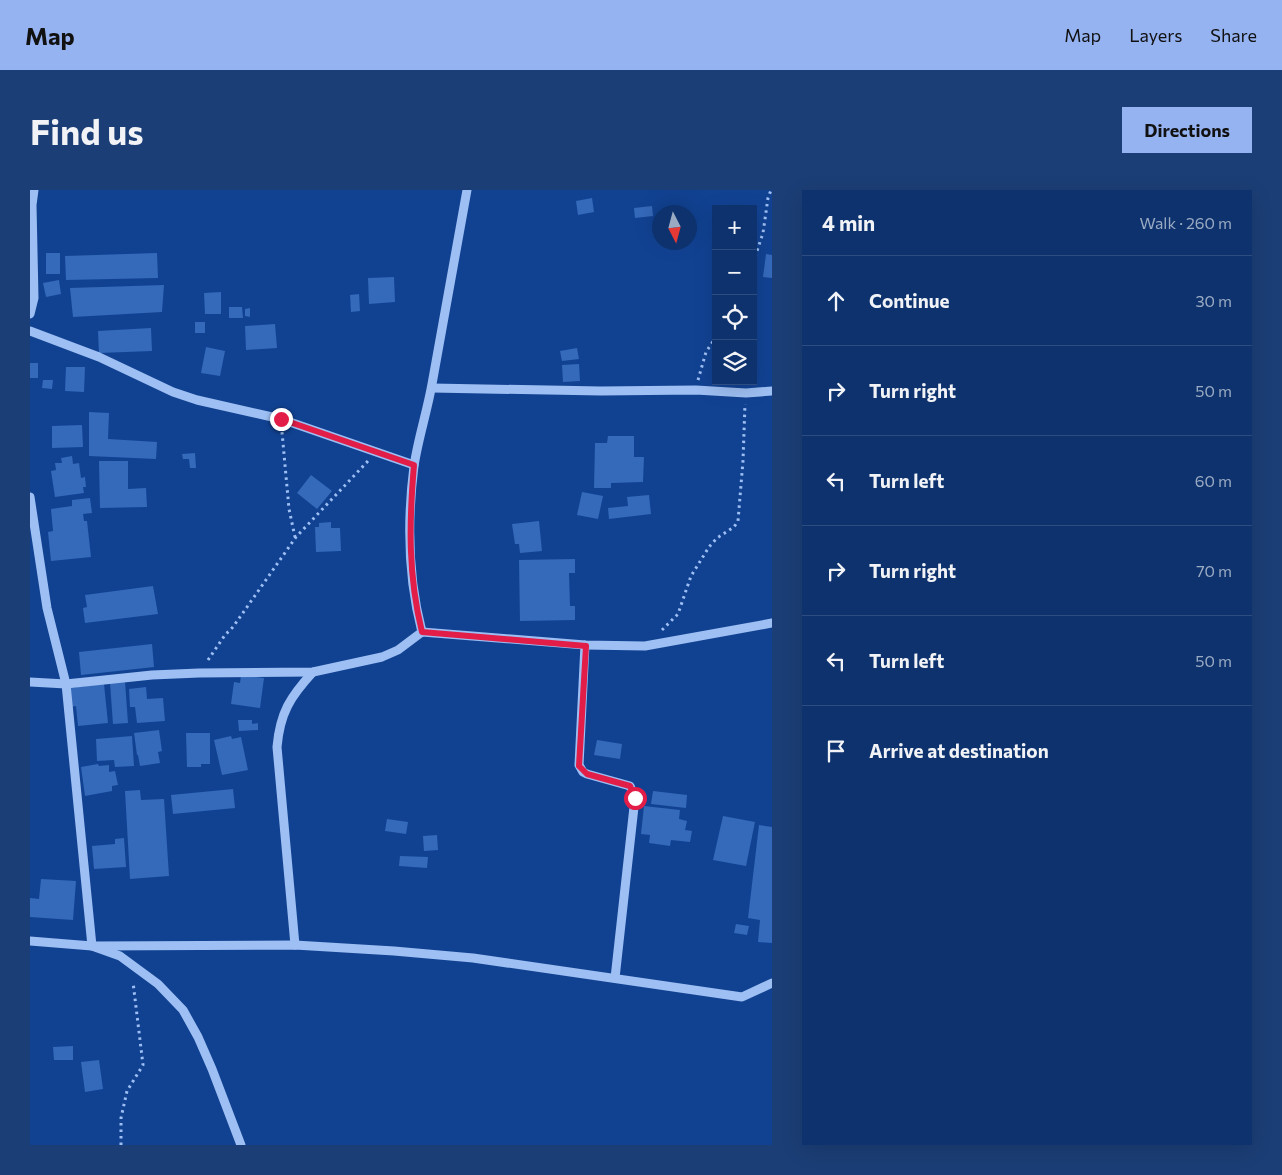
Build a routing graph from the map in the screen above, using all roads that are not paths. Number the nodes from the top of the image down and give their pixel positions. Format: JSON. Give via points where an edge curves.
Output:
{"nodes":[{"id":1,"x":34,"y":190,"type":"edge"},
{"id":2,"x":467,"y":190,"type":"edge"},
{"id":3,"x":30,"y":314,"type":"edge"},
{"id":4,"x":30,"y":331,"type":"edge"},
{"id":5,"x":432,"y":388,"type":"junction"},
{"id":6,"x":772,"y":391,"type":"edge"},
{"id":7,"x":414,"y":465,"type":"junction"},
{"id":8,"x":30,"y":497,"type":"edge"},
{"id":9,"x":772,"y":623,"type":"edge"},
{"id":10,"x":422,"y":632,"type":"junction"},
{"id":11,"x":586,"y":646,"type":"junction"},
{"id":12,"x":314,"y":672,"type":"junction"},
{"id":13,"x":30,"y":682,"type":"edge"},
{"id":14,"x":66,"y":684,"type":"junction"},
{"id":15,"x":30,"y":940,"type":"edge"},
{"id":16,"x":295,"y":945,"type":"junction"},
{"id":17,"x":92,"y":946,"type":"junction"},
{"id":18,"x":615,"y":978,"type":"junction"},
{"id":19,"x":772,"y":983,"type":"edge"},
{"id":20,"x":241,"y":1145,"type":"edge"}],
"edges":[{"from":1,"to":3,"type":"street","via":[[34,298]]},
{"from":2,"to":5,"type":"street"},
{"from":4,"to":7,"type":"street","via":[[90,353],[173,392],[281,419]]},
{"from":5,"to":6,"type":"street"},
{"from":5,"to":7,"type":"street"},
{"from":7,"to":10,"type":"street","via":[[411,567]]},
{"from":8,"to":14,"type":"street","via":[[47,608]]},
{"from":9,"to":11,"type":"street","via":[[645,646]]},
{"from":10,"to":11,"type":"street"},
{"from":10,"to":12,"type":"street","via":[[398,650],[382,657]]},
{"from":11,"to":18,"type":"street","via":[[579,766],[587,774],[630,786],[635,798]]},
{"from":12,"to":14,"type":"street","via":[[152,675]]},
{"from":12,"to":16,"type":"street","via":[[295,691],[278,728]]},
{"from":13,"to":14,"type":"street"},
{"from":14,"to":17,"type":"street"},
{"from":15,"to":17,"type":"street"},
{"from":16,"to":17,"type":"street"},
{"from":16,"to":18,"type":"street","via":[[473,958]]},
{"from":17,"to":20,"type":"street","via":[[120,956],[158,984],[183,1010],[212,1069]]},
{"from":18,"to":19,"type":"street","via":[[742,997]]}]}
